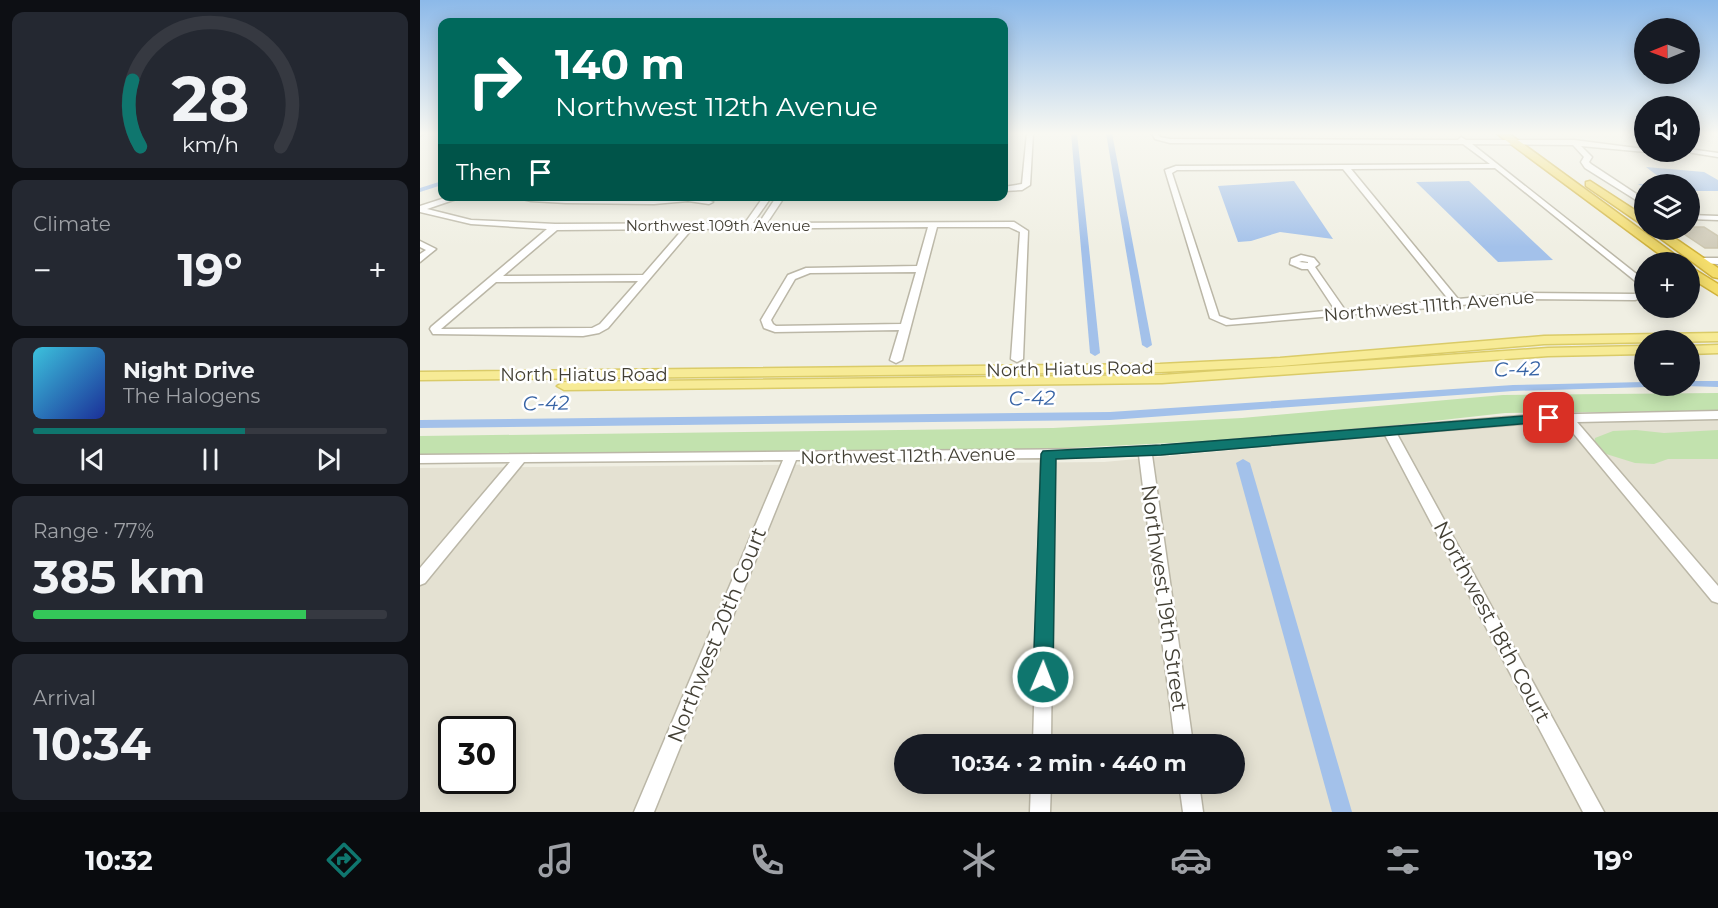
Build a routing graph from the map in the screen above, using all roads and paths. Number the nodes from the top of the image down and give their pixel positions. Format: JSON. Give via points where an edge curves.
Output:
{"nodes":[{"id":1,"x":1027,"y":171,"type":"edge"},
{"id":2,"x":1169,"y":171,"type":"edge"},
{"id":3,"x":1348,"y":171,"type":"edge"},
{"id":4,"x":1503,"y":171,"type":"edge"},
{"id":5,"x":1559,"y":171,"type":"edge"},
{"id":6,"x":1566,"y":171,"type":"edge"},
{"id":7,"x":1595,"y":171,"type":"edge"},
{"id":8,"x":1008,"y":189,"type":"edge"},
{"id":9,"x":1634,"y":196,"type":"edge"},
{"id":10,"x":446,"y":201,"type":"edge"},
{"id":11,"x":563,"y":201,"type":"edge"},
{"id":12,"x":666,"y":201,"type":"edge"},
{"id":13,"x":764,"y":201,"type":"edge"},
{"id":14,"x":778,"y":201,"type":"edge"},
{"id":15,"x":420,"y":210,"type":"edge"},
{"id":16,"x":1634,"y":215,"type":"edge"},
{"id":17,"x":1700,"y":218,"type":"edge"},
{"id":18,"x":1718,"y":218,"type":"edge"},
{"id":19,"x":933,"y":225,"type":"junction"},
{"id":20,"x":690,"y":226,"type":"junction"},
{"id":21,"x":747,"y":226,"type":"junction"},
{"id":22,"x":761,"y":226,"type":"junction"},
{"id":23,"x":555,"y":227,"type":"junction"},
{"id":24,"x":1666,"y":240,"type":"edge"},
{"id":25,"x":420,"y":244,"type":"edge"},
{"id":26,"x":1665,"y":252,"type":"edge"},
{"id":27,"x":1679,"y":252,"type":"edge"},
{"id":28,"x":420,"y":259,"type":"edge"},
{"id":29,"x":1718,"y":261,"type":"edge"},
{"id":30,"x":1700,"y":265,"type":"edge"},
{"id":31,"x":1311,"y":267,"type":"dead end"},
{"id":32,"x":1700,"y":268,"type":"edge"},
{"id":33,"x":921,"y":269,"type":"junction"},
{"id":34,"x":1700,"y":272,"type":"edge"},
{"id":35,"x":1718,"y":274,"type":"edge"},
{"id":36,"x":1634,"y":277,"type":"edge"},
{"id":37,"x":645,"y":278,"type":"junction"},
{"id":38,"x":495,"y":279,"type":"junction"},
{"id":39,"x":1718,"y":291,"type":"edge"},
{"id":40,"x":1634,"y":297,"type":"edge"},
{"id":41,"x":1457,"y":304,"type":"junction"},
{"id":42,"x":1342,"y":313,"type":"junction"},
{"id":43,"x":906,"y":327,"type":"junction"},
{"id":44,"x":1718,"y":337,"type":"edge"},
{"id":45,"x":1634,"y":350,"type":"edge"},
{"id":46,"x":1700,"y":350,"type":"edge"},
{"id":47,"x":1718,"y":350,"type":"edge"},
{"id":48,"x":1017,"y":359,"type":"dead end"},
{"id":49,"x":896,"y":360,"type":"dead end"},
{"id":50,"x":420,"y":376,"type":"edge"},
{"id":51,"x":671,"y":380,"type":"junction"},
{"id":52,"x":420,"y":386,"type":"edge"},
{"id":53,"x":1718,"y":415,"type":"edge"},
{"id":54,"x":1566,"y":417,"type":"junction"},
{"id":55,"x":1389,"y":431,"type":"junction"},
{"id":56,"x":1144,"y":451,"type":"junction"},
{"id":57,"x":1048,"y":454,"type":"junction"},
{"id":58,"x":791,"y":457,"type":"junction"},
{"id":59,"x":520,"y":459,"type":"junction"},
{"id":60,"x":423,"y":462,"type":"edge"},
{"id":61,"x":420,"y":579,"type":"edge"},
{"id":62,"x":1718,"y":597,"type":"edge"},
{"id":63,"x":1042,"y":734,"type":"edge"},
{"id":64,"x":1183,"y":734,"type":"edge"},
{"id":65,"x":1041,"y":794,"type":"edge"},
{"id":66,"x":1191,"y":794,"type":"edge"},
{"id":67,"x":644,"y":812,"type":"edge"},
{"id":68,"x":1040,"y":812,"type":"edge"},
{"id":69,"x":1193,"y":812,"type":"edge"},
{"id":70,"x":1594,"y":812,"type":"edge"}],
"edges":[{"from":1,"to":8,"type":"street","via":[[1026,185]]},
{"from":2,"to":42,"type":"street","name":"Northwest 111th Avenue","via":[[1215,318],[1242,323]]},
{"from":3,"to":41,"type":"street"},
{"from":4,"to":36,"type":"street"},
{"from":5,"to":26,"type":"highway"},
{"from":6,"to":16,"type":"highway"},
{"from":7,"to":9,"type":"street"},
{"from":10,"to":15,"type":"street"},
{"from":11,"to":12,"type":"street"},
{"from":13,"to":21,"type":"street"},
{"from":14,"to":22,"type":"street"},
{"from":15,"to":23,"type":"street","name":"Northwest 109th Avenue","via":[[471,222]]},
{"from":17,"to":18,"type":"street"},
{"from":19,"to":22,"type":"street","name":"Northwest 109th Avenue"},
{"from":19,"to":33,"type":"street"},
{"from":19,"to":48,"type":"street","name":"Northwest 109th Avenue","via":[[1018,226],[1024,231]]},
{"from":20,"to":21,"type":"street","name":"Northwest 109th Avenue"},
{"from":20,"to":23,"type":"street","name":"Northwest 109th Avenue"},
{"from":20,"to":37,"type":"street"},
{"from":21,"to":22,"type":"street","name":"Northwest 109th Avenue"},
{"from":23,"to":38,"type":"street"},
{"from":24,"to":27,"type":"highway"},
{"from":25,"to":28,"type":"street","via":[[432,249]]},
{"from":29,"to":30,"type":"street"},
{"from":31,"to":42,"type":"street"},
{"from":32,"to":35,"type":"highway"},
{"from":33,"to":43,"type":"street"},
{"from":33,"to":43,"type":"street","via":[[799,272],[791,277],[766,320],[775,329]]},
{"from":34,"to":39,"type":"highway"},
{"from":37,"to":38,"type":"street"},
{"from":37,"to":38,"type":"street","via":[[604,326],[595,331],[437,332],[435,329]]},
{"from":40,"to":41,"type":"street","name":"Northwest 111th Avenue","via":[[1526,296]]},
{"from":41,"to":42,"type":"street","name":"Northwest 111th Avenue"},
{"from":43,"to":49,"type":"street"},
{"from":44,"to":51,"type":"main road","name":"North Hiatus Road","via":[[1533,341],[1160,368]]},
{"from":45,"to":51,"type":"main road","name":"North Hiatus Road","via":[[1548,352],[1162,379]]},
{"from":46,"to":47,"type":"main road"},
{"from":50,"to":51,"type":"main road","name":"North Hiatus Road"},
{"from":51,"to":52,"type":"main road","name":"North Hiatus Road"},
{"from":53,"to":54,"type":"street","name":"Northwest 112th Avenue"},
{"from":54,"to":55,"type":"street","name":"Northwest 112th Avenue"},
{"from":54,"to":62,"type":"street"},
{"from":55,"to":56,"type":"street","name":"Northwest 112th Avenue"},
{"from":55,"to":70,"type":"street","name":"Northwest 18th Court"},
{"from":56,"to":57,"type":"street","name":"Northwest 112th Avenue"},
{"from":56,"to":64,"type":"street","name":"Northwest 19th Street"},
{"from":57,"to":58,"type":"street","name":"Northwest 112th Avenue"},
{"from":57,"to":63,"type":"street"},
{"from":58,"to":59,"type":"street","name":"Northwest 112th Avenue"},
{"from":58,"to":67,"type":"street","name":"Northwest 20th Court"},
{"from":59,"to":60,"type":"street","name":"Northwest 112th Avenue"},
{"from":59,"to":61,"type":"street"},
{"from":65,"to":68,"type":"street"},
{"from":66,"to":69,"type":"street"}]}
